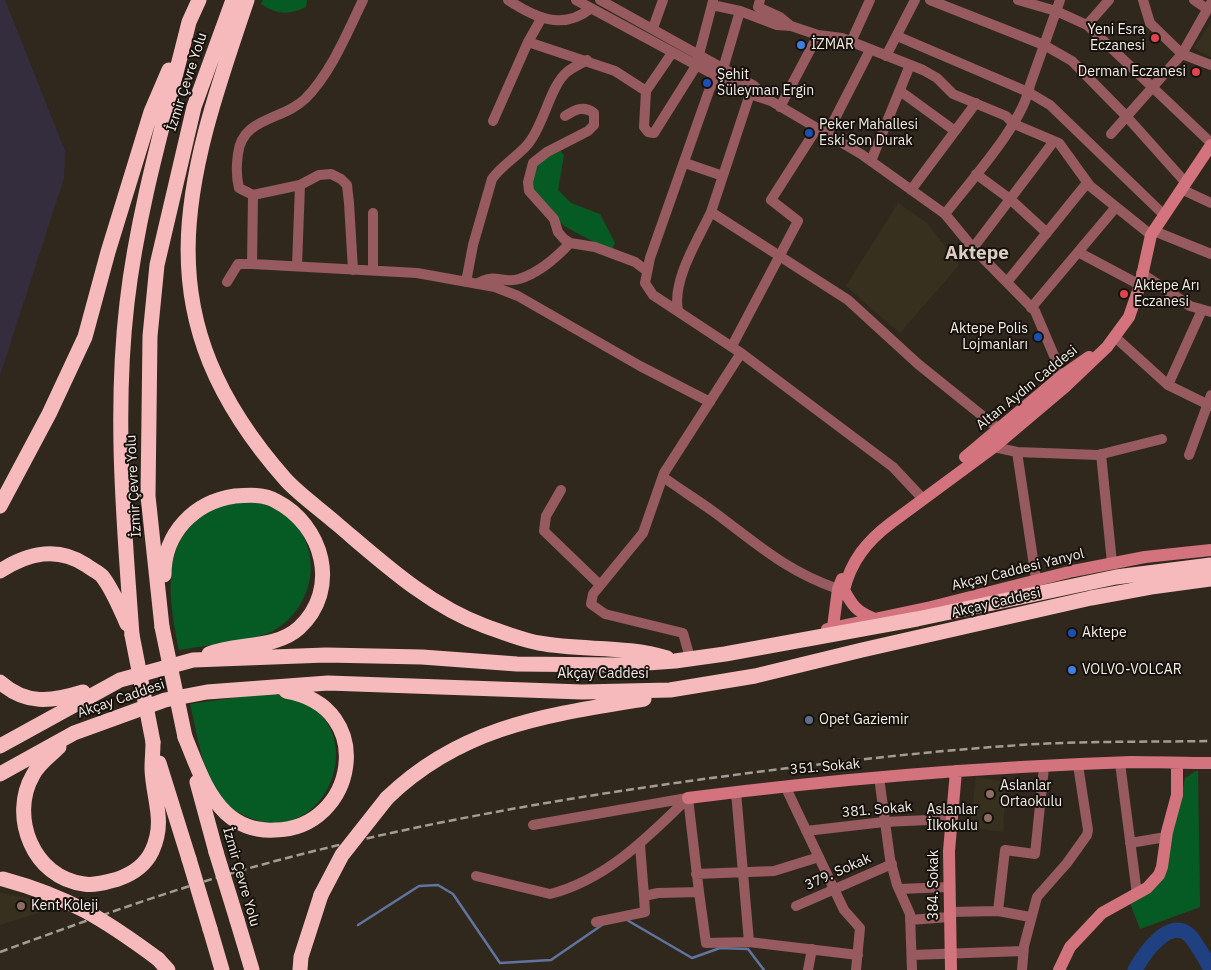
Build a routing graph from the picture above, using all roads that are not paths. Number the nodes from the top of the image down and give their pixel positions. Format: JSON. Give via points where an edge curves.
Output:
{"nodes":[{"id":1,"x":199,"y":0,"type":"edge"},
{"id":2,"x":233,"y":0,"type":"edge"},
{"id":3,"x":247,"y":0,"type":"edge"},
{"id":4,"x":363,"y":0,"type":"edge"},
{"id":5,"x":508,"y":0,"type":"edge"},
{"id":6,"x":576,"y":0,"type":"edge"},
{"id":7,"x":600,"y":0,"type":"edge"},
{"id":8,"x":663,"y":0,"type":"edge"},
{"id":9,"x":760,"y":0,"type":"edge"},
{"id":10,"x":870,"y":0,"type":"edge"},
{"id":11,"x":915,"y":0,"type":"edge"},
{"id":12,"x":930,"y":0,"type":"edge"},
{"id":13,"x":1018,"y":0,"type":"edge"},
{"id":14,"x":1060,"y":0,"type":"edge"},
{"id":15,"x":1109,"y":0,"type":"edge"},
{"id":16,"x":1143,"y":0,"type":"edge"},
{"id":17,"x":1194,"y":0,"type":"edge"},
{"id":18,"x":713,"y":3,"type":"edge"},
{"id":19,"x":1209,"y":6,"type":"edge"},
{"id":20,"x":590,"y":9,"type":"junction"},
{"id":21,"x":740,"y":11,"type":"junction"},
{"id":22,"x":1056,"y":11,"type":"junction"},
{"id":23,"x":541,"y":19,"type":"junction"},
{"id":24,"x":189,"y":22,"type":"junction"},
{"id":25,"x":1087,"y":25,"type":"junction"},
{"id":26,"x":791,"y":26,"type":"junction"},
{"id":27,"x":653,"y":28,"type":"junction"},
{"id":28,"x":818,"y":36,"type":"junction"},
{"id":29,"x":897,"y":36,"type":"junction"},
{"id":30,"x":528,"y":42,"type":"junction"},
{"id":31,"x":852,"y":42,"type":"junction"},
{"id":32,"x":1044,"y":45,"type":"junction"},
{"id":33,"x":870,"y":50,"type":"junction"},
{"id":34,"x":672,"y":53,"type":"junction"},
{"id":35,"x":700,"y":54,"type":"junction"},
{"id":36,"x":1182,"y":54,"type":"junction"},
{"id":37,"x":886,"y":56,"type":"junction"},
{"id":38,"x":587,"y":60,"type":"junction"},
{"id":39,"x":910,"y":65,"type":"junction"},
{"id":40,"x":1211,"y":65,"type":"edge"},
{"id":41,"x":696,"y":66,"type":"junction"},
{"id":42,"x":720,"y":73,"type":"junction"},
{"id":43,"x":1150,"y":88,"type":"junction"},
{"id":44,"x":646,"y":91,"type":"junction"},
{"id":45,"x":900,"y":91,"type":"junction"},
{"id":46,"x":1028,"y":92,"type":"junction"},
{"id":47,"x":750,"y":94,"type":"junction"},
{"id":48,"x":771,"y":102,"type":"junction"},
{"id":49,"x":976,"y":103,"type":"junction"},
{"id":50,"x":780,"y":107,"type":"junction"},
{"id":51,"x":565,"y":116,"type":"dead end"},
{"id":52,"x":1127,"y":117,"type":"junction"},
{"id":53,"x":493,"y":122,"type":"dead end"},
{"id":54,"x":1014,"y":124,"type":"junction"},
{"id":55,"x":817,"y":128,"type":"junction"},
{"id":56,"x":955,"y":131,"type":"junction"},
{"id":57,"x":827,"y":134,"type":"junction"},
{"id":58,"x":1111,"y":134,"type":"dead end"},
{"id":59,"x":1054,"y":141,"type":"junction"},
{"id":60,"x":1210,"y":149,"type":"edge"},
{"id":61,"x":871,"y":161,"type":"junction"},
{"id":62,"x":685,"y":163,"type":"junction"},
{"id":63,"x":976,"y":174,"type":"junction"},
{"id":64,"x":723,"y":176,"type":"junction"},
{"id":65,"x":1087,"y":183,"type":"junction"},
{"id":66,"x":300,"y":185,"type":"junction"},
{"id":67,"x":1184,"y":186,"type":"junction"},
{"id":68,"x":911,"y":190,"type":"junction"},
{"id":69,"x":253,"y":195,"type":"junction"},
{"id":70,"x":1010,"y":199,"type":"junction"},
{"id":71,"x":1211,"y":203,"type":"edge"},
{"id":72,"x":1116,"y":207,"type":"junction"},
{"id":73,"x":711,"y":212,"type":"junction"},
{"id":74,"x":373,"y":214,"type":"dead end"},
{"id":75,"x":945,"y":214,"type":"junction"},
{"id":76,"x":1163,"y":214,"type":"junction"},
{"id":77,"x":1047,"y":233,"type":"junction"},
{"id":78,"x":1152,"y":233,"type":"junction"},
{"id":79,"x":570,"y":243,"type":"junction"},
{"id":80,"x":972,"y":248,"type":"junction"},
{"id":81,"x":1078,"y":252,"type":"junction"},
{"id":82,"x":1211,"y":254,"type":"edge"},
{"id":83,"x":778,"y":256,"type":"junction"},
{"id":84,"x":252,"y":264,"type":"junction"},
{"id":85,"x":297,"y":266,"type":"junction"},
{"id":86,"x":353,"y":270,"type":"junction"},
{"id":87,"x":373,"y":270,"type":"junction"},
{"id":88,"x":647,"y":271,"type":"junction"},
{"id":89,"x":1140,"y":279,"type":"junction"},
{"id":90,"x":227,"y":282,"type":"dead end"},
{"id":91,"x":466,"y":282,"type":"junction"},
{"id":92,"x":1007,"y":282,"type":"junction"},
{"id":93,"x":477,"y":284,"type":"junction"},
{"id":94,"x":1031,"y":308,"type":"junction"},
{"id":95,"x":678,"y":310,"type":"junction"},
{"id":96,"x":1206,"y":311,"type":"edge"},
{"id":97,"x":1111,"y":342,"type":"junction"},
{"id":98,"x":732,"y":346,"type":"junction"},
{"id":99,"x":742,"y":353,"type":"junction"},
{"id":100,"x":1055,"y":358,"type":"junction"},
{"id":101,"x":1073,"y":373,"type":"junction"},
{"id":102,"x":1060,"y":384,"type":"junction"},
{"id":103,"x":1168,"y":385,"type":"junction"},
{"id":104,"x":710,"y":402,"type":"junction"},
{"id":105,"x":1210,"y":402,"type":"edge"},
{"id":106,"x":1000,"y":430,"type":"junction"},
{"id":107,"x":1162,"y":439,"type":"dead end"},
{"id":108,"x":994,"y":446,"type":"junction"},
{"id":109,"x":1017,"y":452,"type":"junction"},
{"id":110,"x":1101,"y":454,"type":"junction"},
{"id":111,"x":1189,"y":455,"type":"dead end"},
{"id":112,"x":663,"y":477,"type":"junction"},
{"id":113,"x":561,"y":490,"type":"dead end"},
{"id":114,"x":920,"y":496,"type":"junction"},
{"id":115,"x":0,"y":506,"type":"edge"},
{"id":116,"x":1211,"y":550,"type":"edge"},
{"id":117,"x":1112,"y":563,"type":"junction"},
{"id":118,"x":1211,"y":566,"type":"edge"},
{"id":119,"x":0,"y":570,"type":"edge"},
{"id":120,"x":1036,"y":579,"type":"junction"},
{"id":121,"x":1211,"y":579,"type":"edge"},
{"id":122,"x":600,"y":585,"type":"junction"},
{"id":123,"x":838,"y":589,"type":"junction"},
{"id":124,"x":873,"y":618,"type":"junction"},
{"id":125,"x":162,"y":627,"type":"junction"},
{"id":126,"x":833,"y":627,"type":"junction"},
{"id":127,"x":132,"y":635,"type":"junction"},
{"id":128,"x":780,"y":644,"type":"junction"},
{"id":129,"x":683,"y":659,"type":"junction"},
{"id":130,"x":194,"y":660,"type":"junction"},
{"id":131,"x":120,"y":680,"type":"junction"},
{"id":132,"x":0,"y":682,"type":"edge"},
{"id":133,"x":670,"y":690,"type":"junction"},
{"id":134,"x":207,"y":692,"type":"junction"},
{"id":135,"x":74,"y":733,"type":"junction"},
{"id":136,"x":185,"y":737,"type":"junction"},
{"id":137,"x":153,"y":742,"type":"junction"},
{"id":138,"x":0,"y":746,"type":"edge"},
{"id":139,"x":1177,"y":762,"type":"junction"},
{"id":140,"x":1120,"y":763,"type":"junction"},
{"id":141,"x":1211,"y":763,"type":"edge"},
{"id":142,"x":1078,"y":765,"type":"junction"},
{"id":143,"x":1044,"y":767,"type":"junction"},
{"id":144,"x":956,"y":771,"type":"junction"},
{"id":145,"x":0,"y":774,"type":"edge"},
{"id":146,"x":879,"y":778,"type":"junction"},
{"id":147,"x":785,"y":786,"type":"junction"},
{"id":148,"x":736,"y":792,"type":"junction"},
{"id":149,"x":688,"y":798,"type":"junction"},
{"id":150,"x":951,"y":819,"type":"junction"},
{"id":151,"x":884,"y":822,"type":"junction"},
{"id":152,"x":533,"y":825,"type":"dead end"},
{"id":153,"x":806,"y":831,"type":"junction"},
{"id":154,"x":1166,"y":837,"type":"junction"},
{"id":155,"x":1130,"y":843,"type":"junction"},
{"id":156,"x":640,"y":845,"type":"junction"},
{"id":157,"x":819,"y":857,"type":"junction"},
{"id":158,"x":892,"y":864,"type":"junction"},
{"id":159,"x":743,"y":873,"type":"junction"},
{"id":160,"x":696,"y":874,"type":"junction"},
{"id":161,"x":476,"y":876,"type":"dead end"},
{"id":162,"x":1,"y":879,"type":"edge"},
{"id":163,"x":949,"y":887,"type":"junction"},
{"id":164,"x":834,"y":889,"type":"junction"},
{"id":165,"x":899,"y":889,"type":"junction"},
{"id":166,"x":699,"y":892,"type":"junction"},
{"id":167,"x":1137,"y":894,"type":"junction"},
{"id":168,"x":644,"y":896,"type":"junction"},
{"id":169,"x":796,"y":906,"type":"dead end"},
{"id":170,"x":998,"y":911,"type":"junction"},
{"id":171,"x":949,"y":915,"type":"junction"},
{"id":172,"x":1030,"y":917,"type":"junction"},
{"id":173,"x":910,"y":920,"type":"junction"},
{"id":174,"x":596,"y":922,"type":"dead end"},
{"id":175,"x":749,"y":942,"type":"junction"},
{"id":176,"x":812,"y":949,"type":"junction"},
{"id":177,"x":1023,"y":950,"type":"junction"},
{"id":178,"x":950,"y":952,"type":"junction"},
{"id":179,"x":858,"y":955,"type":"junction"},
{"id":180,"x":912,"y":955,"type":"junction"},
{"id":181,"x":163,"y":965,"type":"edge"},
{"id":182,"x":222,"y":970,"type":"edge"},
{"id":183,"x":252,"y":970,"type":"edge"},
{"id":184,"x":300,"y":970,"type":"edge"},
{"id":185,"x":808,"y":970,"type":"edge"},
{"id":186,"x":856,"y":970,"type":"edge"},
{"id":187,"x":912,"y":970,"type":"edge"},
{"id":188,"x":951,"y":970,"type":"edge"},
{"id":189,"x":1022,"y":970,"type":"edge"},
{"id":190,"x":1059,"y":970,"type":"edge"}],
"edges":[{"from":1,"to":24,"type":"highway","name":"İzmir Çevre Yolu"},
{"from":2,"to":125,"type":"highway","name":"İzmir Çevre Yolu","via":[[194,107],[157,265],[150,336],[148,486]]},
{"from":3,"to":129,"type":"highway","via":[[196,170],[188,226],[188,276],[196,323],[210,367],[228,401],[288,482],[424,596],[483,626],[539,643],[646,651]]},
{"from":4,"to":69,"type":"street","via":[[336,53],[305,99],[281,115],[248,130],[239,147],[235,175],[239,188]]},
{"from":5,"to":23,"type":"street"},
{"from":6,"to":20,"type":"street"},
{"from":7,"to":27,"type":"street"},
{"from":8,"to":27,"type":"street"},
{"from":9,"to":26,"type":"street","via":[[758,7]]},
{"from":10,"to":31,"type":"street"},
{"from":11,"to":29,"type":"street"},
{"from":12,"to":32,"type":"street"},
{"from":13,"to":22,"type":"street"},
{"from":14,"to":22,"type":"street"},
{"from":15,"to":25,"type":"street"},
{"from":16,"to":36,"type":"street","via":[[1150,23]]},
{"from":17,"to":19,"type":"street"},
{"from":18,"to":21,"type":"street"},
{"from":18,"to":35,"type":"street"},
{"from":19,"to":36,"type":"street"},
{"from":20,"to":23,"type":"street","via":[[572,19]]},
{"from":20,"to":34,"type":"street"},
{"from":21,"to":26,"type":"street","via":[[777,25]]},
{"from":21,"to":42,"type":"street"},
{"from":22,"to":25,"type":"street"},
{"from":22,"to":32,"type":"street"},
{"from":23,"to":30,"type":"street"},
{"from":24,"to":115,"type":"highway","via":[[151,112],[85,336],[49,414]]},
{"from":24,"to":127,"type":"highway","name":"İzmir Çevre Yolu","via":[[138,228],[127,303],[120,446]]},
{"from":25,"to":43,"type":"street"},
{"from":26,"to":28,"type":"street"},
{"from":27,"to":35,"type":"street"},
{"from":28,"to":31,"type":"street"},
{"from":28,"to":50,"type":"street"},
{"from":29,"to":37,"type":"street"},
{"from":29,"to":46,"type":"street"},
{"from":30,"to":38,"type":"street"},
{"from":30,"to":53,"type":"street"},
{"from":31,"to":33,"type":"street"},
{"from":32,"to":46,"type":"street"},
{"from":32,"to":52,"type":"street","via":[[1072,60]]},
{"from":33,"to":37,"type":"street"},
{"from":33,"to":57,"type":"street"},
{"from":34,"to":41,"type":"street"},
{"from":34,"to":44,"type":"street"},
{"from":35,"to":41,"type":"street"},
{"from":35,"to":42,"type":"street"},
{"from":36,"to":40,"type":"street"},
{"from":36,"to":43,"type":"street"},
{"from":37,"to":39,"type":"street"},
{"from":38,"to":44,"type":"street","via":[[614,71]]},
{"from":38,"to":91,"type":"street","via":[[566,72],[528,144],[492,179]]},
{"from":39,"to":45,"type":"street"},
{"from":39,"to":49,"type":"street","via":[[937,78],[952,94]]},
{"from":41,"to":42,"type":"street"},
{"from":41,"to":44,"type":"street","via":[[654,133],[644,127]]},
{"from":42,"to":47,"type":"street"},
{"from":42,"to":48,"type":"street","via":[[753,85]]},
{"from":42,"to":62,"type":"street","via":[[710,88]]},
{"from":43,"to":52,"type":"street"},
{"from":43,"to":60,"type":"street"},
{"from":45,"to":56,"type":"street"},
{"from":45,"to":61,"type":"street"},
{"from":46,"to":54,"type":"street"},
{"from":46,"to":76,"type":"street","via":[[1050,105]]},
{"from":47,"to":48,"type":"street"},
{"from":47,"to":64,"type":"street"},
{"from":48,"to":50,"type":"street"},
{"from":49,"to":54,"type":"street","via":[[1006,116]]},
{"from":49,"to":56,"type":"street"},
{"from":50,"to":55,"type":"street"},
{"from":51,"to":79,"type":"street","via":[[579,108],[588,109],[594,113],[594,125],[534,163],[528,182],[533,198],[554,219],[558,232]]},
{"from":52,"to":58,"type":"street"},
{"from":52,"to":67,"type":"street"},
{"from":54,"to":59,"type":"street"},
{"from":54,"to":63,"type":"street"},
{"from":55,"to":57,"type":"street"},
{"from":55,"to":83,"type":"street","via":[[771,200],[798,221]]},
{"from":56,"to":68,"type":"street"},
{"from":57,"to":61,"type":"street"},
{"from":59,"to":65,"type":"street"},
{"from":59,"to":70,"type":"street"},
{"from":60,"to":67,"type":"main road"},
{"from":61,"to":68,"type":"street"},
{"from":62,"to":64,"type":"street"},
{"from":62,"to":88,"type":"street"},
{"from":63,"to":70,"type":"street"},
{"from":63,"to":75,"type":"street"},
{"from":64,"to":73,"type":"street"},
{"from":65,"to":72,"type":"street"},
{"from":65,"to":77,"type":"street"},
{"from":66,"to":69,"type":"street"},
{"from":66,"to":85,"type":"street"},
{"from":66,"to":86,"type":"street","via":[[318,175],[331,174],[347,185]]},
{"from":67,"to":71,"type":"street"},
{"from":67,"to":76,"type":"main road"},
{"from":68,"to":75,"type":"street"},
{"from":69,"to":84,"type":"street"},
{"from":70,"to":77,"type":"street"},
{"from":70,"to":80,"type":"street"},
{"from":72,"to":78,"type":"street"},
{"from":72,"to":81,"type":"street"},
{"from":73,"to":83,"type":"street"},
{"from":73,"to":95,"type":"street","via":[[680,280],[676,298]]},
{"from":74,"to":87,"type":"street"},
{"from":75,"to":80,"type":"street"},
{"from":76,"to":78,"type":"main road"},
{"from":77,"to":92,"type":"street"},
{"from":78,"to":82,"type":"street"},
{"from":78,"to":89,"type":"main road"},
{"from":79,"to":88,"type":"street","via":[[595,247],[635,262]]},
{"from":79,"to":93,"type":"street","via":[[551,262],[518,280],[493,277]]},
{"from":80,"to":92,"type":"street"},
{"from":81,"to":89,"type":"street"},
{"from":81,"to":94,"type":"street"},
{"from":83,"to":98,"type":"street"},
{"from":83,"to":106,"type":"street","via":[[848,300],[918,364]]},
{"from":84,"to":85,"type":"street"},
{"from":84,"to":90,"type":"street","via":[[238,264]]},
{"from":85,"to":86,"type":"street"},
{"from":86,"to":87,"type":"street"},
{"from":87,"to":91,"type":"street"},
{"from":88,"to":95,"type":"street","via":[[645,284],[653,295]]},
{"from":89,"to":96,"type":"street"},
{"from":89,"to":97,"type":"main road","via":[[1128,317]]},
{"from":91,"to":93,"type":"street"},
{"from":92,"to":94,"type":"street"},
{"from":93,"to":104,"type":"street","via":[[518,296]]},
{"from":94,"to":100,"type":"street"},
{"from":95,"to":98,"type":"street"},
{"from":96,"to":103,"type":"street"},
{"from":97,"to":101,"type":"main road","name":"Altan Aydın Caddesi"},
{"from":97,"to":103,"type":"street"},
{"from":98,"to":99,"type":"street"},
{"from":99,"to":104,"type":"street"},
{"from":99,"to":114,"type":"street","via":[[893,467]]},
{"from":100,"to":101,"type":"street"},
{"from":100,"to":102,"type":"street"},
{"from":101,"to":102,"type":"main road","name":"Altan Aydın Caddesi"},
{"from":102,"to":106,"type":"main road","name":"Altan Aydın Caddesi"},
{"from":102,"to":108,"type":"main road","name":"Altan Aydın Caddesi"},
{"from":103,"to":105,"type":"street"},
{"from":104,"to":112,"type":"street"},
{"from":105,"to":111,"type":"street"},
{"from":106,"to":114,"type":"main road","name":"Altan Aydın Caddesi"},
{"from":107,"to":110,"type":"street"},
{"from":108,"to":109,"type":"street"},
{"from":108,"to":114,"type":"main road","name":"Altan Aydın Caddesi"},
{"from":109,"to":110,"type":"street"},
{"from":109,"to":120,"type":"street"},
{"from":110,"to":117,"type":"street"},
{"from":112,"to":122,"type":"street","via":[[642,533]]},
{"from":112,"to":123,"type":"street","via":[[774,558]]},
{"from":113,"to":122,"type":"street","via":[[546,516],[544,532]]},
{"from":114,"to":123,"type":"main road","name":"Altan Aydın Caddesi","via":[[869,530],[851,556]]},
{"from":114,"to":124,"type":"main road","name":"Altan Aydın Caddesi","via":[[876,534],[849,571],[844,590],[860,613]]},
{"from":116,"to":117,"type":"main road","name":"Akçay Caddesi Yanyol"},
{"from":117,"to":120,"type":"main road","name":"Akçay Caddesi Yanyol"},
{"from":118,"to":128,"type":"highway","name":"Akçay Caddesi","via":[[1116,577]]},
{"from":119,"to":127,"type":"highway","via":[[30,555],[56,552],[78,560],[101,575]]},
{"from":120,"to":124,"type":"main road","name":"Akçay Caddesi Yanyol","via":[[930,607]]},
{"from":121,"to":133,"type":"highway","name":"Akçay Caddesi","via":[[1091,598],[755,676]]},
{"from":122,"to":129,"type":"street","via":[[591,604],[605,614],[683,633]]},
{"from":123,"to":126,"type":"main road","name":"Altan Aydın Caddesi"},
{"from":124,"to":126,"type":"main road","name":"Akçay Caddesi Yanyol"},
{"from":125,"to":130,"type":"highway","via":[[164,558],[175,533],[201,507],[223,498],[260,496],[275,500],[306,526],[315,538],[324,566],[320,594],[299,628],[286,637],[222,649]]},
{"from":125,"to":136,"type":"highway","name":"İzmir Çevre Yolu","bridge":true},
{"from":126,"to":128,"type":"main road"},
{"from":127,"to":137,"type":"highway","name":"İzmir Çevre Yolu","bridge":true},
{"from":128,"to":129,"type":"highway","name":"Akçay Caddesi"},
{"from":129,"to":130,"type":"highway","name":"Akçay Caddesi","via":[[619,665],[326,655]]},
{"from":130,"to":131,"type":"highway","name":"Akçay Caddesi"},
{"from":131,"to":132,"type":"highway","via":[[66,697],[38,701],[10,691]]},
{"from":131,"to":138,"type":"highway","name":"Akçay Caddesi"},
{"from":133,"to":134,"type":"highway","name":"Akçay Caddesi","via":[[582,692],[328,683]]},
{"from":133,"to":184,"type":"highway","bridge":true,"via":[[658,696],[503,727],[460,745],[399,786],[342,855],[321,895],[301,957]]},
{"from":134,"to":135,"type":"highway","name":"Akçay Caddesi","via":[[164,700]]},
{"from":134,"to":136,"type":"highway","via":[[284,691],[303,694],[326,707],[336,719],[346,748],[343,780],[337,793],[319,817],[308,823],[282,830],[250,827],[237,822],[211,795]]},
{"from":135,"to":137,"type":"highway","via":[[33,773],[22,807],[26,833],[36,854],[56,873],[77,883],[106,882],[128,876],[139,869],[152,851],[160,819],[152,770]]},
{"from":135,"to":145,"type":"highway","name":"Akçay Caddesi"},
{"from":136,"to":183,"type":"highway","name":"İzmir Çevre Yolu","bridge":true},
{"from":137,"to":182,"type":"highway","name":"İzmir Çevre Yolu","bridge":true},
{"from":139,"to":140,"type":"main road","name":"351. Sokak"},
{"from":139,"to":141,"type":"main road","name":"351. Sokak"},
{"from":139,"to":154,"type":"main road","via":[[1177,795]]},
{"from":140,"to":142,"type":"main road","name":"351. Sokak"},
{"from":140,"to":155,"type":"street"},
{"from":142,"to":143,"type":"main road","name":"351. Sokak"},
{"from":142,"to":172,"type":"street","via":[[1087,835],[1037,897]]},
{"from":143,"to":144,"type":"main road","name":"351. Sokak"},
{"from":143,"to":170,"type":"street","via":[[1035,854],[1005,850]]},
{"from":144,"to":146,"type":"main road","name":"351. Sokak"},
{"from":144,"to":150,"type":"main road","name":"384. Sokak"},
{"from":146,"to":147,"type":"main road","name":"351. Sokak"},
{"from":146,"to":151,"type":"street"},
{"from":147,"to":148,"type":"main road","name":"351. Sokak"},
{"from":147,"to":153,"type":"street"},
{"from":148,"to":149,"type":"main road","name":"351. Sokak"},
{"from":148,"to":159,"type":"street"},
{"from":149,"to":152,"type":"street"},
{"from":149,"to":156,"type":"street"},
{"from":149,"to":160,"type":"street"},
{"from":150,"to":151,"type":"street","name":"381. Sokak"},
{"from":150,"to":163,"type":"main road","name":"384. Sokak"},
{"from":151,"to":153,"type":"street","name":"381. Sokak"},
{"from":151,"to":158,"type":"street"},
{"from":153,"to":157,"type":"street"},
{"from":154,"to":155,"type":"street"},
{"from":154,"to":167,"type":"main road","via":[[1158,875]]},
{"from":155,"to":167,"type":"street"},
{"from":156,"to":161,"type":"street","via":[[584,881],[550,894]]},
{"from":156,"to":168,"type":"street"},
{"from":157,"to":159,"type":"street","via":[[774,871]]},
{"from":157,"to":164,"type":"street"},
{"from":158,"to":164,"type":"street","name":"379. Sokak"},
{"from":158,"to":165,"type":"street"},
{"from":159,"to":160,"type":"street"},
{"from":159,"to":175,"type":"street"},
{"from":160,"to":166,"type":"street"},
{"from":162,"to":181,"type":"highway","bridge":true,"via":[[40,889],[83,908],[118,929]]},
{"from":163,"to":165,"type":"street"},
{"from":163,"to":171,"type":"main road","name":"384. Sokak"},
{"from":164,"to":169,"type":"street","name":"379. Sokak"},
{"from":164,"to":179,"type":"street","via":[[844,910],[860,928]]},
{"from":165,"to":173,"type":"street","via":[[907,904]]},
{"from":166,"to":168,"type":"street"},
{"from":166,"to":175,"type":"street","via":[[706,943]]},
{"from":167,"to":190,"type":"main road","via":[[1102,914],[1070,947]]},
{"from":168,"to":174,"type":"street","via":[[645,912]]},
{"from":170,"to":171,"type":"street"},
{"from":170,"to":172,"type":"street"},
{"from":171,"to":173,"type":"street"},
{"from":171,"to":178,"type":"main road","name":"384. Sokak"},
{"from":172,"to":177,"type":"street"},
{"from":173,"to":180,"type":"street"},
{"from":175,"to":176,"type":"street"},
{"from":176,"to":179,"type":"street"},
{"from":176,"to":185,"type":"street"},
{"from":177,"to":178,"type":"street"},
{"from":177,"to":189,"type":"street"},
{"from":178,"to":180,"type":"street"},
{"from":178,"to":188,"type":"main road","name":"384. Sokak"},
{"from":179,"to":186,"type":"street"},
{"from":180,"to":187,"type":"street"}]}
